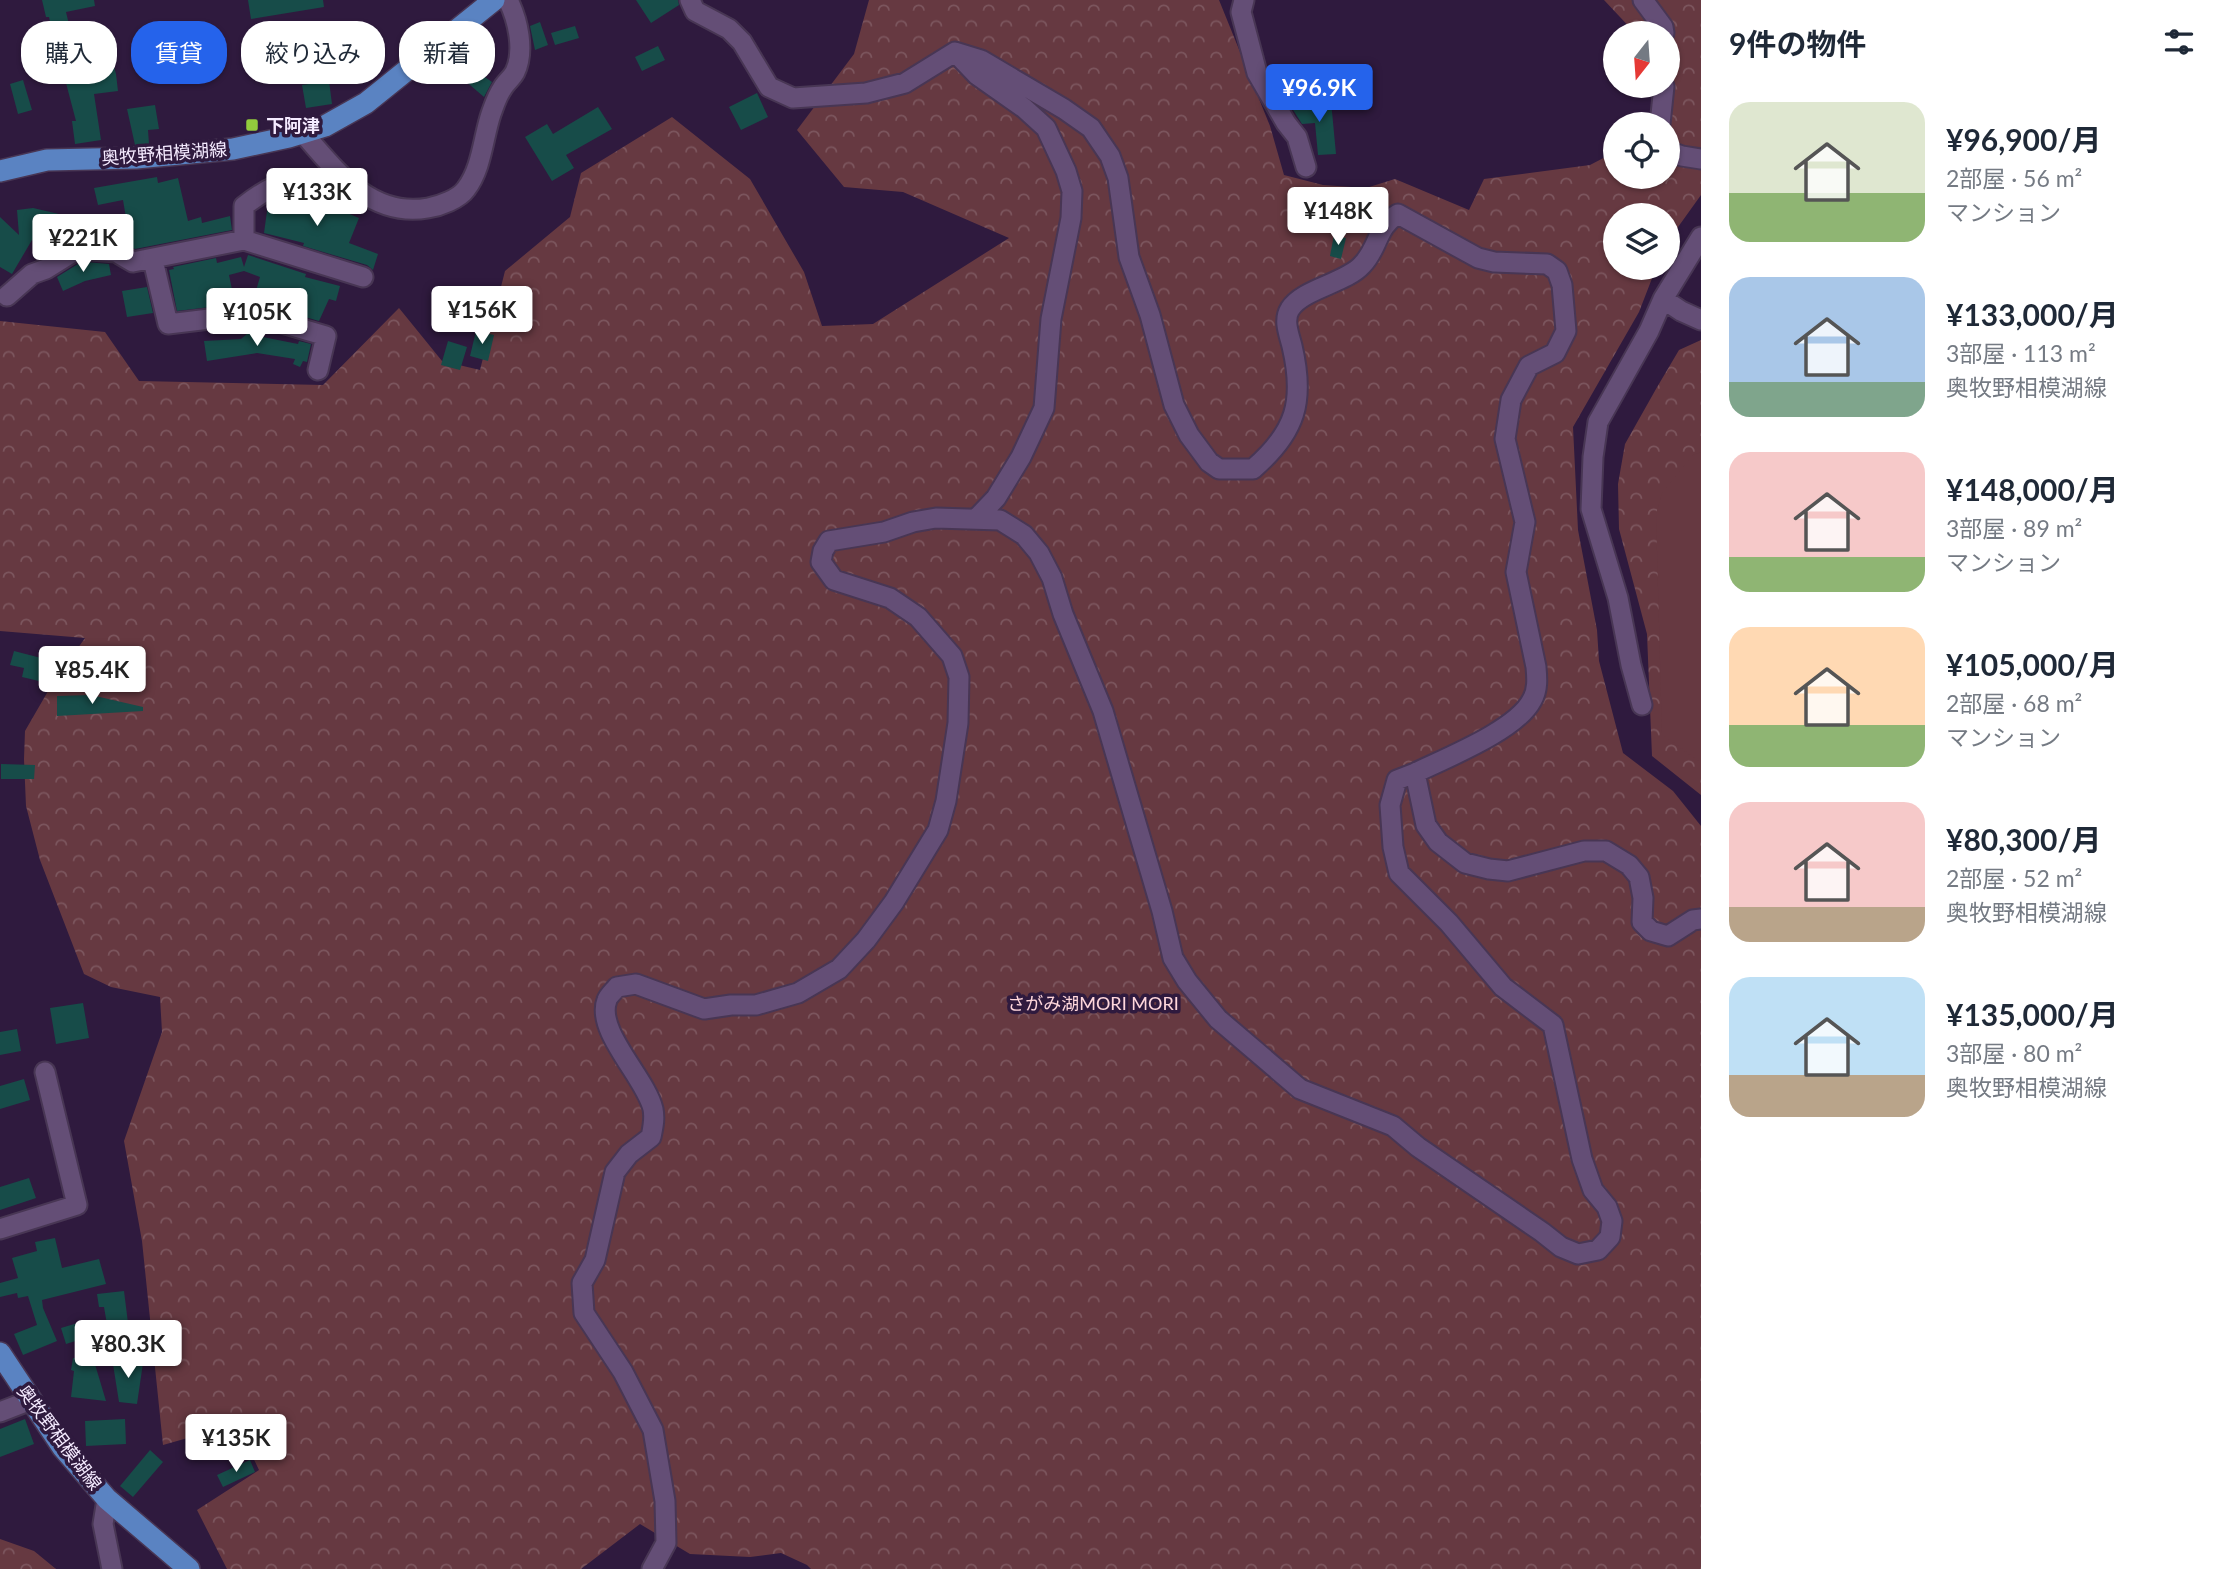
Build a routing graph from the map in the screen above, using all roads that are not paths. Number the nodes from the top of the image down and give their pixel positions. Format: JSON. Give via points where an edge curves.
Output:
{"nodes":[{"id":1,"x":494,"y":0,"type":"edge"},
{"id":2,"x":508,"y":0,"type":"edge"},
{"id":3,"x":690,"y":0,"type":"edge"},
{"id":4,"x":1244,"y":0,"type":"edge"},
{"id":5,"x":1643,"y":0,"type":"edge"},
{"id":6,"x":1659,"y":21,"type":"edge"},
{"id":7,"x":956,"y":52,"type":"junction"},
{"id":8,"x":303,"y":133,"type":"junction"},
{"id":9,"x":1680,"y":155,"type":"edge"},
{"id":10,"x":1701,"y":159,"type":"edge"},
{"id":11,"x":1306,"y":167,"type":"dead end"},
{"id":12,"x":0,"y":171,"type":"edge"},
{"id":13,"x":348,"y":183,"type":"junction"},
{"id":14,"x":1701,"y":237,"type":"edge"},
{"id":15,"x":244,"y":240,"type":"junction"},
{"id":16,"x":153,"y":260,"type":"junction"},
{"id":17,"x":363,"y":277,"type":"dead end"},
{"id":18,"x":7,"y":296,"type":"dead end"},
{"id":19,"x":1663,"y":299,"type":"junction"},
{"id":20,"x":1701,"y":320,"type":"edge"},
{"id":21,"x":318,"y":370,"type":"dead end"},
{"id":22,"x":975,"y":519,"type":"junction"},
{"id":23,"x":1642,"y":705,"type":"dead end"},
{"id":24,"x":1415,"y":773,"type":"junction"},
{"id":25,"x":1701,"y":919,"type":"edge"},
{"id":26,"x":45,"y":1072,"type":"dead end"},
{"id":27,"x":0,"y":1229,"type":"edge"},
{"id":28,"x":0,"y":1353,"type":"edge"},
{"id":29,"x":31,"y":1400,"type":"junction"},
{"id":30,"x":0,"y":1412,"type":"edge"},
{"id":31,"x":107,"y":1499,"type":"junction"},
{"id":32,"x":112,"y":1569,"type":"edge"},
{"id":33,"x":189,"y":1569,"type":"edge"},
{"id":34,"x":652,"y":1569,"type":"edge"}],
"edges":[{"from":1,"to":8,"type":"main road","name":"奥牧野相模湖線","via":[[366,103]]},
{"from":2,"to":13,"type":"street","via":[[521,51],[515,73],[491,112],[481,156],[464,192],[438,207],[411,211],[385,206]]},
{"from":3,"to":7,"type":"street","via":[[695,11],[729,29],[742,42],[769,87],[793,98],[866,93],[905,83]]},
{"from":4,"to":11,"type":"street","via":[[1241,12],[1257,73],[1297,137]]},
{"from":5,"to":6,"type":"street"},
{"from":7,"to":22,"type":"street","via":[[976,75],[1046,128],[1073,191],[1051,319],[1044,408],[996,498]]},
{"from":7,"to":24,"type":"street","via":[[981,60],[1064,109],[1091,128],[1110,156],[1118,178],[1129,257],[1174,405],[1188,435],[1219,469],[1253,469],[1275,450],[1291,427],[1296,398],[1296,365],[1286,323],[1289,310],[1303,296],[1361,267],[1382,227],[1398,214],[1478,258],[1547,264],[1557,271],[1566,331],[1555,353],[1529,366],[1511,400],[1505,439],[1525,522],[1517,572],[1536,667],[1532,701],[1513,720],[1475,744]]},
{"from":8,"to":12,"type":"main road","name":"奥牧野相模湖線","via":[[233,149],[47,160]]},
{"from":8,"to":13,"type":"street"},
{"from":9,"to":10,"type":"street"},
{"from":13,"to":15,"type":"street","via":[[297,180],[267,188],[244,206]]},
{"from":14,"to":19,"type":"street"},
{"from":15,"to":16,"type":"street"},
{"from":15,"to":17,"type":"street"},
{"from":16,"to":18,"type":"street","via":[[133,262],[116,252],[78,249],[33,274]]},
{"from":16,"to":21,"type":"street","via":[[169,324],[251,314],[326,337]]},
{"from":19,"to":20,"type":"street"},
{"from":19,"to":23,"type":"street","via":[[1598,422],[1593,457],[1591,509],[1618,598]]},
{"from":22,"to":24,"type":"street","via":[[1000,520],[1024,535],[1052,578],[1103,711],[1173,958],[1218,1019],[1300,1089],[1394,1126],[1561,1247],[1578,1254],[1598,1250],[1610,1237],[1612,1222],[1582,1159],[1553,1025],[1503,987],[1399,873],[1390,806],[1397,780]]},
{"from":22,"to":34,"type":"street","via":[[913,522],[829,541],[823,551],[821,562],[834,580],[890,598],[918,617],[952,656],[959,677],[956,735],[938,830],[866,940],[839,969],[798,993],[756,1005],[704,1009],[636,984],[617,987],[607,1000],[606,1026],[648,1098],[654,1119],[651,1137],[629,1154],[611,1183],[595,1260],[582,1283],[584,1313],[623,1372],[653,1430],[665,1501],[666,1543]]},
{"from":24,"to":25,"type":"street","via":[[1426,825],[1438,842],[1465,863],[1508,871],[1584,851],[1606,851],[1639,877],[1642,922],[1651,931],[1668,936]]},
{"from":26,"to":27,"type":"street","via":[[77,1205]]},
{"from":28,"to":29,"type":"main road","name":"奥牧野相模湖線"},
{"from":29,"to":30,"type":"street"},
{"from":29,"to":31,"type":"main road","name":"奥牧野相模湖線","via":[[63,1448]]},
{"from":31,"to":32,"type":"street","via":[[103,1524]]},
{"from":31,"to":33,"type":"main road","name":"奥牧野相模湖線"}]}
